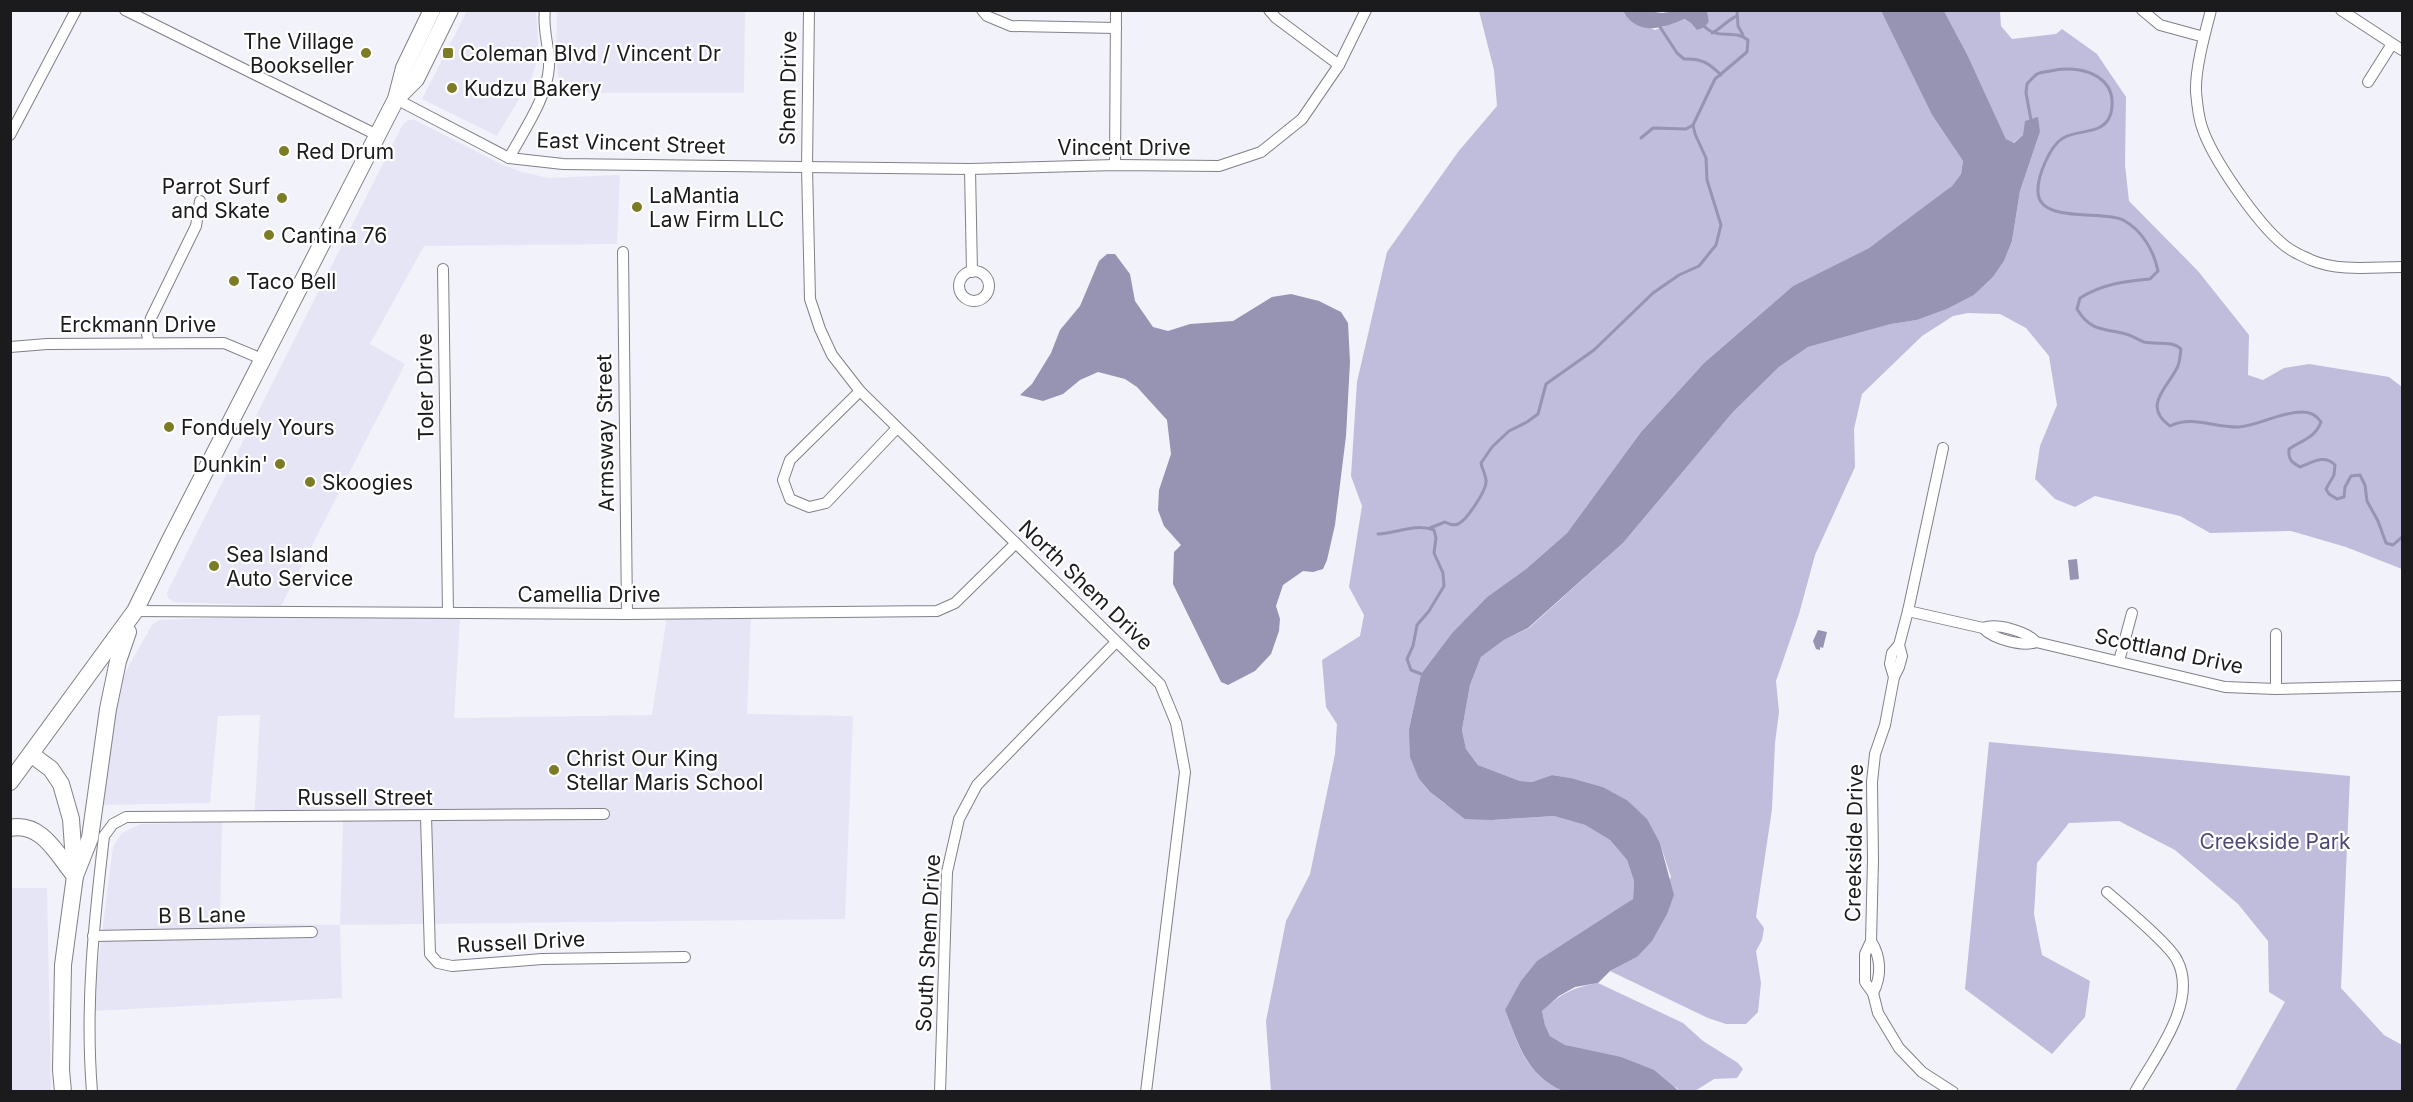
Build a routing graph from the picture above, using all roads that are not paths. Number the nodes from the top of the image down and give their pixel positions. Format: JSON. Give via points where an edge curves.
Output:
{"nodes":[{"id":1,"x":76,"y":10,"type":"edge"},
{"id":2,"x":125,"y":10,"type":"edge"},
{"id":3,"x":432,"y":10,"type":"edge"},
{"id":4,"x":450,"y":10,"type":"edge"},
{"id":5,"x":545,"y":10,"type":"edge"},
{"id":6,"x":809,"y":10,"type":"edge"},
{"id":7,"x":982,"y":10,"type":"edge"},
{"id":8,"x":1116,"y":10,"type":"edge"},
{"id":9,"x":1269,"y":10,"type":"edge"},
{"id":10,"x":1366,"y":10,"type":"edge"},
{"id":11,"x":2142,"y":10,"type":"edge"},
{"id":12,"x":2211,"y":10,"type":"edge"},
{"id":13,"x":2341,"y":10,"type":"edge"},
{"id":14,"x":1116,"y":28,"type":"junction"},
{"id":15,"x":2204,"y":37,"type":"junction"},
{"id":16,"x":2392,"y":44,"type":"junction"},
{"id":17,"x":2403,"y":50,"type":"edge"},
{"id":18,"x":1339,"y":65,"type":"junction"},
{"id":19,"x":2368,"y":82,"type":"dead end"},
{"id":20,"x":396,"y":99,"type":"junction"},
{"id":21,"x":10,"y":135,"type":"edge"},
{"id":22,"x":377,"y":135,"type":"junction"},
{"id":23,"x":509,"y":158,"type":"junction"},
{"id":24,"x":1115,"y":165,"type":"junction"},
{"id":25,"x":807,"y":167,"type":"junction"},
{"id":26,"x":970,"y":169,"type":"junction"},
{"id":27,"x":200,"y":201,"type":"dead end"},
{"id":28,"x":623,"y":252,"type":"dead end"},
{"id":29,"x":2403,"y":267,"type":"edge"},
{"id":30,"x":443,"y":269,"type":"dead end"},
{"id":31,"x":972,"y":272,"type":"dead end"},
{"id":32,"x":149,"y":343,"type":"junction"},
{"id":33,"x":10,"y":347,"type":"edge"},
{"id":34,"x":262,"y":359,"type":"junction"},
{"id":35,"x":860,"y":391,"type":"junction"},
{"id":36,"x":897,"y":428,"type":"junction"},
{"id":37,"x":1943,"y":448,"type":"dead end"},
{"id":38,"x":1016,"y":543,"type":"junction"},
{"id":39,"x":135,"y":611,"type":"junction"},
{"id":40,"x":1908,"y":611,"type":"junction"},
{"id":41,"x":448,"y":612,"type":"junction"},
{"id":42,"x":2132,"y":613,"type":"dead end"},
{"id":43,"x":627,"y":614,"type":"junction"},
{"id":44,"x":2276,"y":634,"type":"dead end"},
{"id":45,"x":1116,"y":642,"type":"junction"},
{"id":46,"x":2119,"y":662,"type":"junction"},
{"id":47,"x":2403,"y":686,"type":"edge"},
{"id":48,"x":2276,"y":689,"type":"junction"},
{"id":49,"x":32,"y":755,"type":"junction"},
{"id":50,"x":10,"y":782,"type":"edge"},
{"id":51,"x":603,"y":814,"type":"dead end"},
{"id":52,"x":426,"y":816,"type":"junction"},
{"id":53,"x":10,"y":828,"type":"edge"},
{"id":54,"x":75,"y":876,"type":"junction"},
{"id":55,"x":2107,"y":892,"type":"dead end"},
{"id":56,"x":312,"y":932,"type":"dead end"},
{"id":57,"x":93,"y":936,"type":"junction"},
{"id":58,"x":685,"y":957,"type":"dead end"},
{"id":59,"x":63,"y":1092,"type":"edge"},
{"id":60,"x":92,"y":1092,"type":"edge"},
{"id":61,"x":940,"y":1092,"type":"edge"},
{"id":62,"x":1146,"y":1092,"type":"edge"},
{"id":63,"x":1953,"y":1092,"type":"edge"},
{"id":64,"x":2135,"y":1092,"type":"edge"}],
"edges":[{"from":1,"to":21,"type":"street"},
{"from":2,"to":22,"type":"street"},
{"from":3,"to":20,"type":"main road","via":[[404,68]]},
{"from":4,"to":20,"type":"main road","via":[[416,79]]},
{"from":5,"to":23,"type":"street","via":[[549,70],[544,91]]},
{"from":6,"to":25,"type":"street","name":"Shem Drive"},
{"from":7,"to":14,"type":"street","via":[[1011,26]]},
{"from":8,"to":14,"type":"street"},
{"from":9,"to":18,"type":"street"},
{"from":10,"to":18,"type":"street","name":"Vincent Drive"},
{"from":11,"to":15,"type":"street","via":[[2160,26]]},
{"from":12,"to":15,"type":"street"},
{"from":13,"to":16,"type":"street"},
{"from":14,"to":24,"type":"street"},
{"from":15,"to":29,"type":"street","via":[[2196,90],[2201,124],[2225,172],[2268,229],[2290,250],[2313,261],[2337,267]]},
{"from":16,"to":17,"type":"street"},
{"from":16,"to":19,"type":"street"},
{"from":18,"to":24,"type":"street","name":"Vincent Drive","via":[[1302,119],[1261,152],[1219,166]]},
{"from":20,"to":22,"type":"main road"},
{"from":20,"to":23,"type":"street","name":"East Vincent Street"},
{"from":22,"to":34,"type":"main road"},
{"from":23,"to":25,"type":"street","name":"East Vincent Street","via":[[563,164]]},
{"from":24,"to":26,"type":"street","name":"Vincent Drive"},
{"from":25,"to":26,"type":"street","name":"Vincent Drive"},
{"from":25,"to":35,"type":"street","name":"North Shem Drive","via":[[810,299],[832,355]]},
{"from":26,"to":31,"type":"street"},
{"from":27,"to":32,"type":"street","via":[[196,226],[151,318]]},
{"from":28,"to":43,"type":"street","name":"Armsway Street"},
{"from":30,"to":41,"type":"street","name":"Toler Drive"},
{"from":32,"to":33,"type":"street","name":"Erckmann Drive"},
{"from":32,"to":34,"type":"street","name":"Erckmann Drive","via":[[224,343]]},
{"from":34,"to":39,"type":"main road"},
{"from":35,"to":36,"type":"street","name":"North Shem Drive"},
{"from":35,"to":36,"type":"street","via":[[790,460],[783,480],[790,499],[809,507],[826,503]]},
{"from":36,"to":38,"type":"street","name":"North Shem Drive"},
{"from":37,"to":40,"type":"street","name":"Creekside Drive"},
{"from":38,"to":43,"type":"street","name":"Camellia Drive","via":[[956,603],[936,611]]},
{"from":38,"to":45,"type":"street","name":"North Shem Drive"},
{"from":39,"to":41,"type":"street","name":"Camellia Drive"},
{"from":39,"to":49,"type":"main road"},
{"from":39,"to":54,"type":"main road","via":[[118,661],[108,709],[90,837]]},
{"from":40,"to":46,"type":"street","name":"Scottland Drive","via":[[1983,628],[1989,634],[2028,645],[2036,642]]},
{"from":40,"to":63,"type":"street","name":"Creekside Drive","via":[[1899,645],[1902,656],[1875,754],[1871,941],[1866,954],[1865,982],[1899,1048],[1922,1071]]},
{"from":41,"to":43,"type":"street","name":"Camellia Drive"},
{"from":42,"to":46,"type":"street"},
{"from":44,"to":48,"type":"street"},
{"from":45,"to":61,"type":"street","name":"South Shem Drive","via":[[977,785],[959,819],[947,872]]},
{"from":45,"to":62,"type":"street","name":"North Shem Drive","via":[[1160,684],[1176,723],[1185,772]]},
{"from":46,"to":48,"type":"street","name":"Scottland Drive","via":[[2224,687]]},
{"from":47,"to":48,"type":"street","name":"Scottland Drive"},
{"from":49,"to":50,"type":"main road"},
{"from":49,"to":54,"type":"main road","via":[[51,769],[62,784],[71,819]]},
{"from":51,"to":52,"type":"street","name":"Russell Street"},
{"from":52,"to":57,"type":"street","name":"Russell Street","via":[[126,817],[113,824],[104,836]]},
{"from":52,"to":58,"type":"street","name":"Russell Drive","via":[[430,954],[438,963],[452,966],[542,959]]},
{"from":53,"to":54,"type":"main road","via":[[42,834]]},
{"from":54,"to":59,"type":"main road","via":[[63,965]]},
{"from":55,"to":64,"type":"street","via":[[2177,961],[2184,990],[2180,1012]]},
{"from":56,"to":57,"type":"street","name":"B B Lane"},
{"from":57,"to":60,"type":"street","via":[[89,991]]}]}
